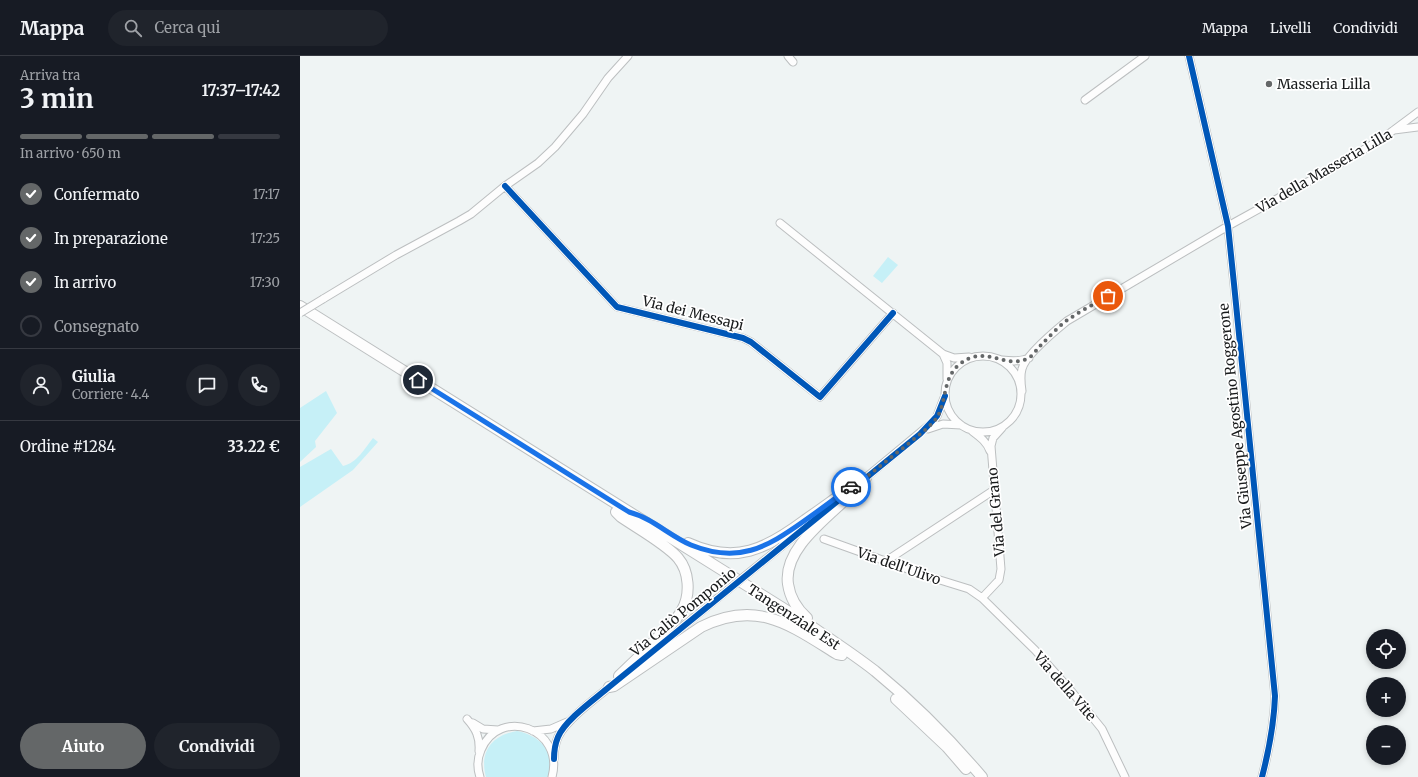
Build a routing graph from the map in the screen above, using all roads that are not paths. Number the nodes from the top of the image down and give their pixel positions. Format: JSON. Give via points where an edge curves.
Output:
{"nodes":[{"id":1,"x":628,"y":56,"type":"edge"},
{"id":2,"x":788,"y":56,"type":"edge"},
{"id":3,"x":1145,"y":56,"type":"edge"},
{"id":4,"x":1189,"y":56,"type":"edge"},
{"id":5,"x":793,"y":62,"type":"dead end"},
{"id":6,"x":1085,"y":100,"type":"dead end"},
{"id":7,"x":1418,"y":112,"type":"edge"},
{"id":8,"x":1418,"y":128,"type":"edge"},
{"id":9,"x":1394,"y":130,"type":"junction"},
{"id":10,"x":505,"y":186,"type":"junction"},
{"id":11,"x":780,"y":223,"type":"dead end"},
{"id":12,"x":1228,"y":226,"type":"junction"},
{"id":13,"x":300,"y":306,"type":"edge"},
{"id":14,"x":300,"y":313,"type":"edge"},
{"id":15,"x":893,"y":313,"type":"junction"},
{"id":16,"x":943,"y":354,"type":"junction"},
{"id":17,"x":973,"y":356,"type":"junction"},
{"id":18,"x":1031,"y":356,"type":"junction"},
{"id":19,"x":1001,"y":360,"type":"junction"},
{"id":20,"x":946,"y":384,"type":"junction"},
{"id":21,"x":1022,"y":391,"type":"junction"},
{"id":22,"x":945,"y":396,"type":"junction"},
{"id":23,"x":965,"y":427,"type":"junction"},
{"id":24,"x":1002,"y":428,"type":"junction"},
{"id":25,"x":920,"y":434,"type":"junction"},
{"id":26,"x":991,"y":455,"type":"junction"},
{"id":27,"x":862,"y":481,"type":"junction"},
{"id":28,"x":994,"y":490,"type":"junction"},
{"id":29,"x":616,"y":512,"type":"junction"},
{"id":30,"x":629,"y":512,"type":"junction"},
{"id":31,"x":824,"y":539,"type":"dead end"},
{"id":32,"x":886,"y":561,"type":"junction"},
{"id":33,"x":975,"y":592,"type":"joint"},
{"id":34,"x":982,"y":598,"type":"junction"},
{"id":35,"x":842,"y":655,"type":"junction"},
{"id":36,"x":854,"y":656,"type":"junction"},
{"id":37,"x":608,"y":689,"type":"junction"},
{"id":38,"x":570,"y":720,"type":"junction"},
{"id":39,"x":500,"y":729,"type":"junction"},
{"id":40,"x":533,"y":730,"type":"junction"},
{"id":41,"x":479,"y":754,"type":"junction"},
{"id":42,"x":554,"y":758,"type":"junction"},
{"id":43,"x":480,"y":777,"type":"edge"},
{"id":44,"x":552,"y":777,"type":"edge"},
{"id":45,"x":973,"y":777,"type":"edge"},
{"id":46,"x":982,"y":777,"type":"edge"},
{"id":47,"x":1125,"y":777,"type":"edge"},
{"id":48,"x":1262,"y":777,"type":"edge"}],
"edges":[{"from":1,"to":10,"type":"street","via":[[555,148]]},
{"from":2,"to":5,"type":"street"},
{"from":3,"to":6,"type":"street"},
{"from":4,"to":12,"type":"street","name":"Via Giuseppe Agostino Roggerone"},
{"from":7,"to":9,"type":"street","name":"Via della Masseria Lilla"},
{"from":8,"to":9,"type":"street"},
{"from":9,"to":12,"type":"street","name":"Via della Masseria Lilla","via":[[1331,169]]},
{"from":10,"to":14,"type":"street","bridge":true,"via":[[455,224],[396,255]]},
{"from":10,"to":15,"type":"street","name":"Via dei Messapi","via":[[617,307],[743,338],[820,397]]},
{"from":11,"to":15,"type":"street"},
{"from":12,"to":18,"type":"street","via":[[1067,321]]},
{"from":12,"to":48,"type":"street","name":"Via Giuseppe Agostino Roggerone","via":[[1275,696],[1269,750]]},
{"from":13,"to":30,"type":"highway","name":"Tangenziale Est"},
{"from":14,"to":29,"type":"highway","name":"Tangenziale Est"},
{"from":15,"to":16,"type":"street"},
{"from":16,"to":17,"type":"street","via":[[954,358]]},
{"from":16,"to":20,"type":"street","via":[[947,363]]},
{"from":17,"to":19,"type":"street","via":[[991,356]]},
{"from":17,"to":20,"type":"street","name":"Via Caliò Pomponio","via":[[959,364]]},
{"from":18,"to":19,"type":"street","via":[[1024,360]]},
{"from":18,"to":21,"type":"street","via":[[1022,370]]},
{"from":19,"to":21,"type":"street","via":[[1015,373]]},
{"from":20,"to":22,"type":"street","name":"Via Caliò Pomponio"},
{"from":21,"to":24,"type":"street","via":[[1018,411]]},
{"from":22,"to":23,"type":"street","name":"Via Caliò Pomponio","via":[[950,414]]},
{"from":22,"to":25,"type":"street","name":"Via Caliò Pomponio","via":[[937,416]]},
{"from":23,"to":24,"type":"street","name":"Via Caliò Pomponio","via":[[984,432]]},
{"from":23,"to":25,"type":"street","name":"Via Caliò Pomponio","via":[[943,424],[931,427]]},
{"from":23,"to":26,"type":"street","via":[[983,439],[989,446]]},
{"from":24,"to":26,"type":"street","via":[[992,441]]},
{"from":25,"to":27,"type":"street","name":"Via Caliò Pomponio"},
{"from":26,"to":28,"type":"street","name":"Via del Grano"},
{"from":27,"to":30,"type":"highway","via":[[769,544],[746,552],[712,552],[681,540],[638,514]]},
{"from":27,"to":36,"type":"highway","via":[[798,548],[788,572],[791,597],[800,612],[850,650]]},
{"from":27,"to":37,"type":"street","name":"Via Caliò Pomponio","bridge":true},
{"from":28,"to":32,"type":"street"},
{"from":28,"to":34,"type":"street","name":"Via del Grano","via":[[1001,569],[999,580]]},
{"from":29,"to":35,"type":"highway","name":"Tangenziale Est","via":[[808,631]]},
{"from":29,"to":37,"type":"highway","via":[[677,557],[686,575],[687,592],[678,616],[608,686]]},
{"from":30,"to":36,"type":"highway","name":"Tangenziale Est","via":[[802,620]]},
{"from":31,"to":32,"type":"street","name":"Via dell'Ulivo"},
{"from":32,"to":33,"type":"street","name":"Via dell'Ulivo"},
{"from":33,"to":34,"type":"street","name":"Via della Vite"},
{"from":34,"to":47,"type":"street","name":"Via della Vite","via":[[1035,650],[1102,729]]},
{"from":35,"to":37,"type":"highway","via":[[782,622],[747,614],[734,615],[701,627]]},
{"from":35,"to":45,"type":"highway","name":"Tangenziale Est","via":[[880,684],[918,719]]},
{"from":36,"to":46,"type":"highway","name":"Tangenziale Est","via":[[923,713]]},
{"from":37,"to":38,"type":"street","name":"Via Caliò Pomponio"},
{"from":38,"to":40,"type":"street","name":"Via Caliò Pomponio","via":[[559,727]]},
{"from":38,"to":42,"type":"street","name":"Via Caliò Pomponio","via":[[558,737]]},
{"from":39,"to":40,"type":"street","name":"Via Caliò Pomponio","via":[[517,726]]},
{"from":39,"to":41,"type":"street","via":[[487,739]]},
{"from":39,"to":41,"type":"street","name":"Via Caliò Pomponio","via":[[483,729],[467,719],[475,727],[479,739]]},
{"from":40,"to":42,"type":"street","via":[[550,747]]},
{"from":41,"to":43,"type":"street"},
{"from":42,"to":44,"type":"street","name":"Via Caliò Pomponio"}]}
